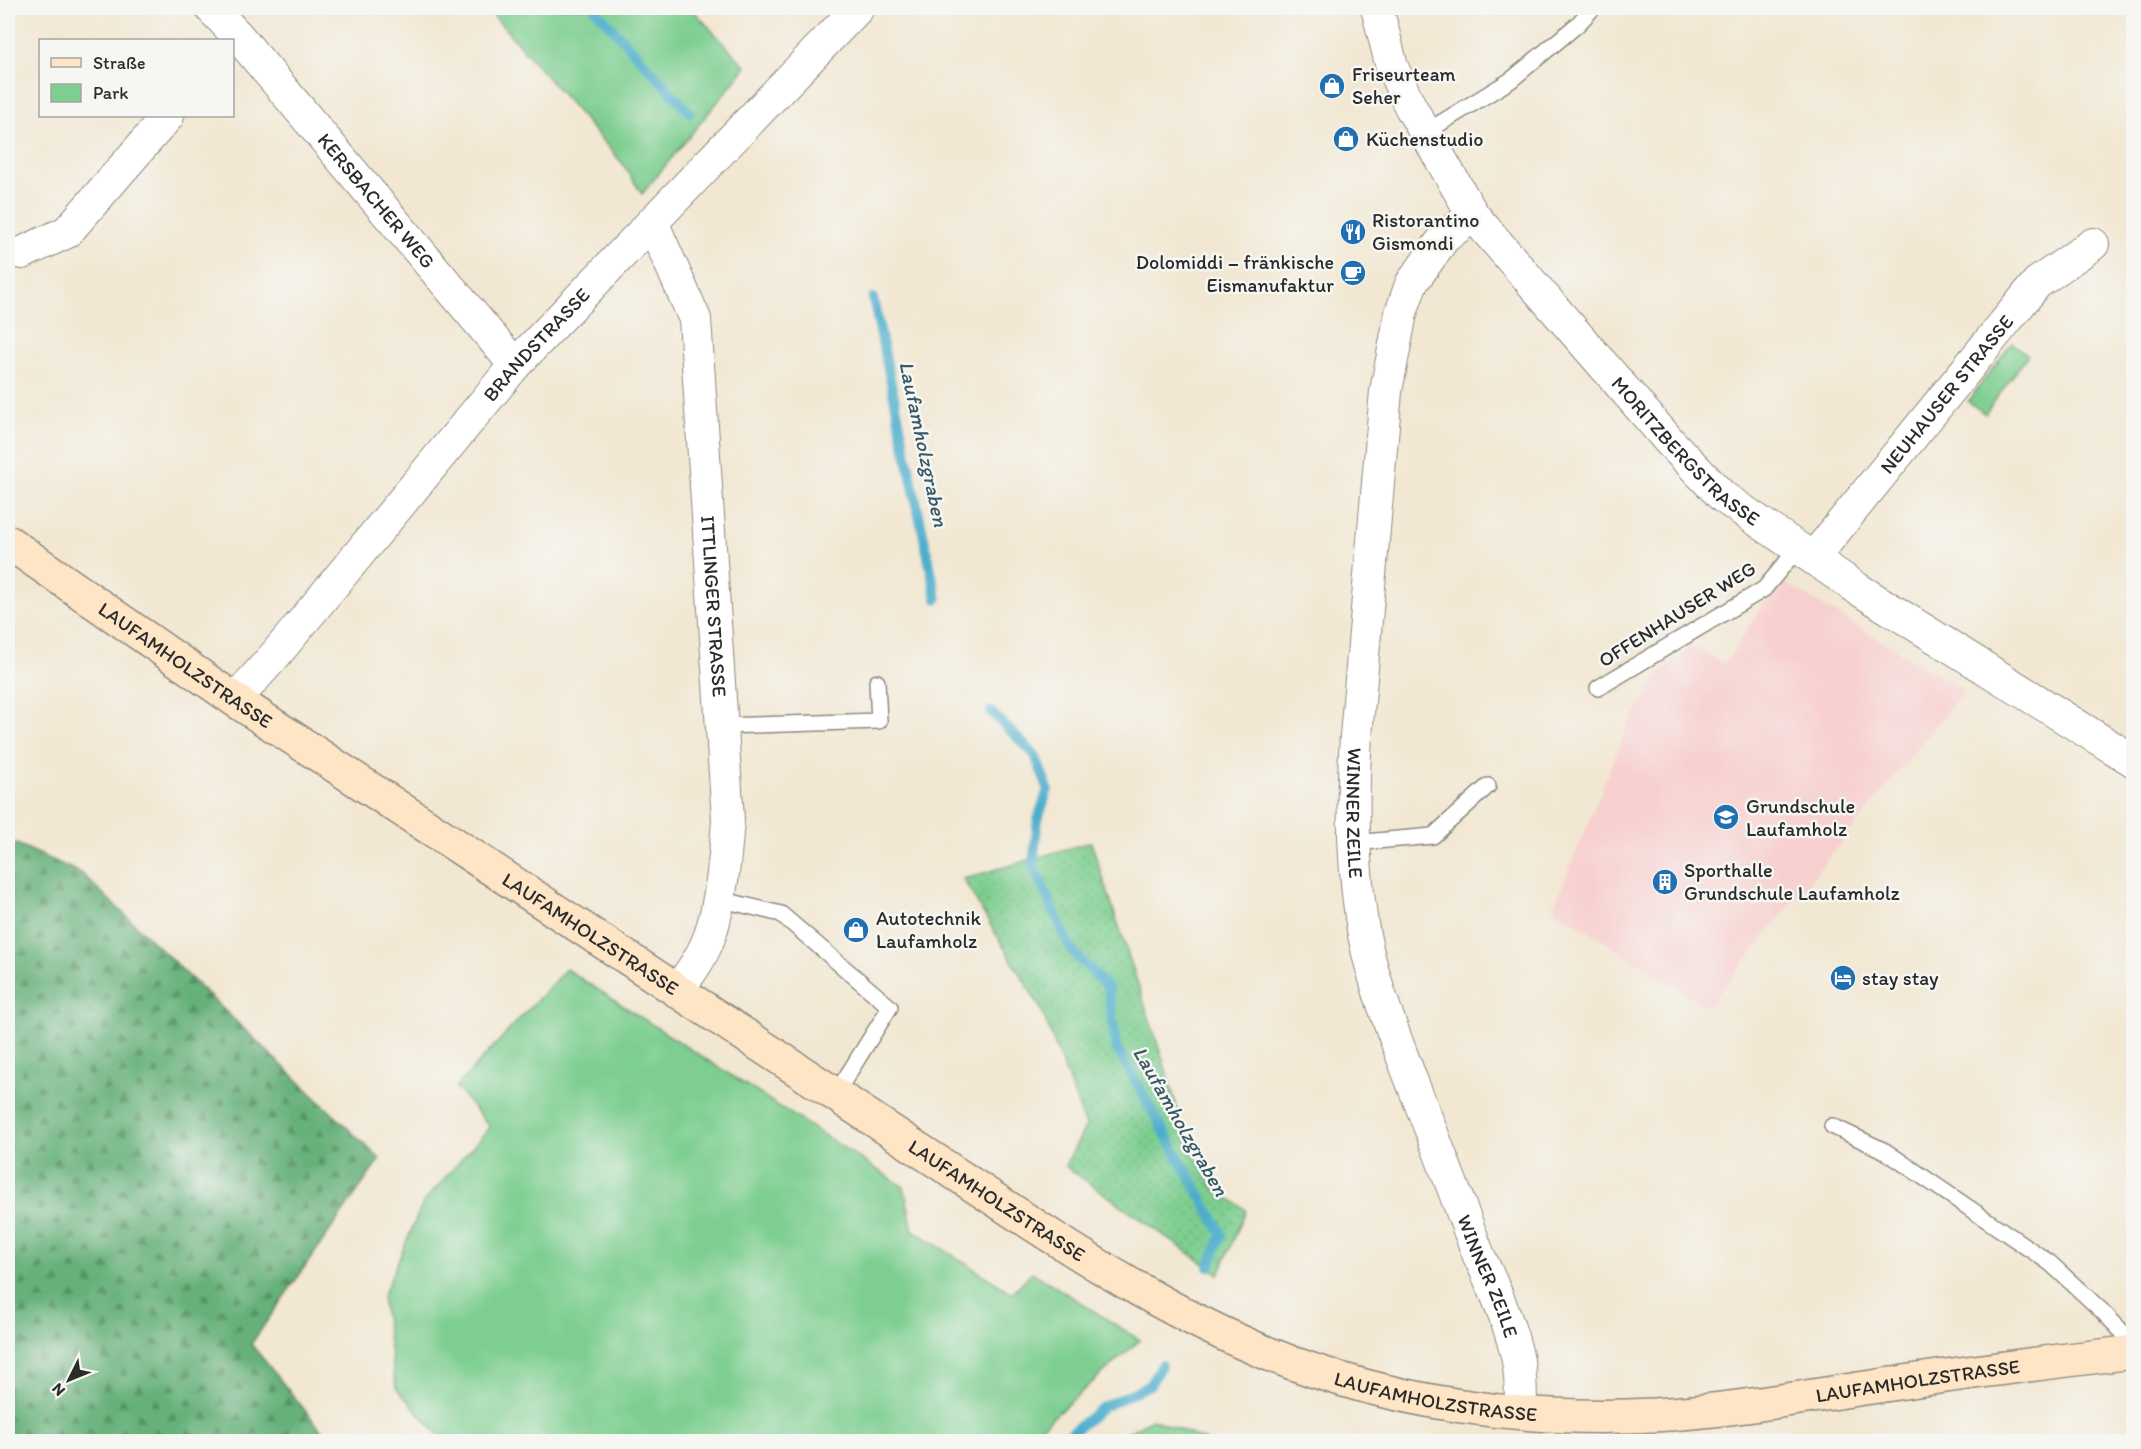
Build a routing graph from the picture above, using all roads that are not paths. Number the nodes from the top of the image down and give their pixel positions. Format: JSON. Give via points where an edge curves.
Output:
{"nodes":[{"id":1,"x":211,"y":8,"type":"edge"},
{"id":2,"x":858,"y":8,"type":"edge"},
{"id":3,"x":1377,"y":8,"type":"edge"},
{"id":4,"x":1593,"y":8,"type":"edge"},
{"id":5,"x":235,"y":38,"type":"edge"},
{"id":6,"x":167,"y":117,"type":"edge"},
{"id":7,"x":1426,"y":132,"type":"junction"},
{"id":8,"x":1473,"y":215,"type":"junction"},
{"id":9,"x":652,"y":222,"type":"junction"},
{"id":10,"x":2093,"y":244,"type":"dead end"},
{"id":11,"x":22,"y":252,"type":"dead end"},
{"id":12,"x":515,"y":365,"type":"junction"},
{"id":13,"x":8,"y":542,"type":"edge"},
{"id":14,"x":1807,"y":552,"type":"junction"},
{"id":15,"x":877,"y":682,"type":"dead end"},
{"id":16,"x":1598,"y":688,"type":"dead end"},
{"id":17,"x":236,"y":700,"type":"junction"},
{"id":18,"x":723,"y":726,"type":"junction"},
{"id":19,"x":2133,"y":761,"type":"edge"},
{"id":20,"x":1488,"y":786,"type":"dead end"},
{"id":21,"x":1353,"y":843,"type":"junction"},
{"id":22,"x":719,"y":899,"type":"junction"},
{"id":23,"x":678,"y":991,"type":"junction"},
{"id":24,"x":835,"y":1095,"type":"junction"},
{"id":25,"x":1832,"y":1126,"type":"dead end"},
{"id":26,"x":2133,"y":1344,"type":"edge"},
{"id":27,"x":2133,"y":1352,"type":"edge"},
{"id":28,"x":1521,"y":1413,"type":"junction"}],
"edges":[{"from":1,"to":5,"type":"street","name":"KERSBACHER WEG"},
{"from":2,"to":9,"type":"street","name":"BRANDSTRASSE"},
{"from":3,"to":7,"type":"street","name":"MORITZBERGSTRASSE","via":[[1392,67]]},
{"from":4,"to":7,"type":"lane","via":[[1511,80]]},
{"from":5,"to":12,"type":"street","name":"KERSBACHER WEG"},
{"from":6,"to":11,"type":"street","via":[[67,232]]},
{"from":7,"to":8,"type":"street","name":"MORITZBERGSTRASSE"},
{"from":8,"to":14,"type":"street","name":"MORITZBERGSTRASSE","via":[[1670,442],[1723,497]]},
{"from":8,"to":21,"type":"street","name":"WINNER ZEILE","via":[[1444,238],[1411,284],[1401,313],[1386,391],[1352,788]]},
{"from":9,"to":12,"type":"street","name":"BRANDSTRASSE"},
{"from":9,"to":18,"type":"street","name":"ITTLINGER STRASSE","via":[[695,320]]},
{"from":10,"to":14,"type":"street","name":"NEUHAUSER STRASSE","via":[[2037,283]]},
{"from":12,"to":17,"type":"street","name":"BRANDSTRASSE"},
{"from":13,"to":17,"type":"main road","name":"LAUFAMHOLZSTRASSE"},
{"from":14,"to":16,"type":"lane","name":"OFFENHAUSER WEG","via":[[1764,589]]},
{"from":14,"to":19,"type":"street","name":"MORITZBERGSTRASSE","via":[[1868,595]]},
{"from":15,"to":18,"type":"lane","via":[[879,721]]},
{"from":17,"to":23,"type":"main road","name":"LAUFAMHOLZSTRASSE"},
{"from":18,"to":22,"type":"street","name":"ITTLINGER STRASSE","via":[[728,820]]},
{"from":20,"to":21,"type":"lane","via":[[1433,836]]},
{"from":21,"to":28,"type":"street","name":"WINNER ZEILE","via":[[1361,919],[1374,974],[1515,1347]]},
{"from":22,"to":23,"type":"street","name":"ITTLINGER STRASSE","via":[[703,951]]},
{"from":22,"to":24,"type":"lane","via":[[781,914],[890,1007]]},
{"from":23,"to":24,"type":"main road","name":"LAUFAMHOLZSTRASSE"},
{"from":24,"to":28,"type":"main road","name":"LAUFAMHOLZSTRASSE","via":[[1097,1266],[1223,1334],[1307,1368],[1375,1388]]},
{"from":25,"to":26,"type":"lane","via":[[1885,1151],[2050,1263]]},
{"from":27,"to":28,"type":"main road","name":"LAUFAMHOLZSTRASSE","via":[[1707,1410],[1652,1415]]}]}
